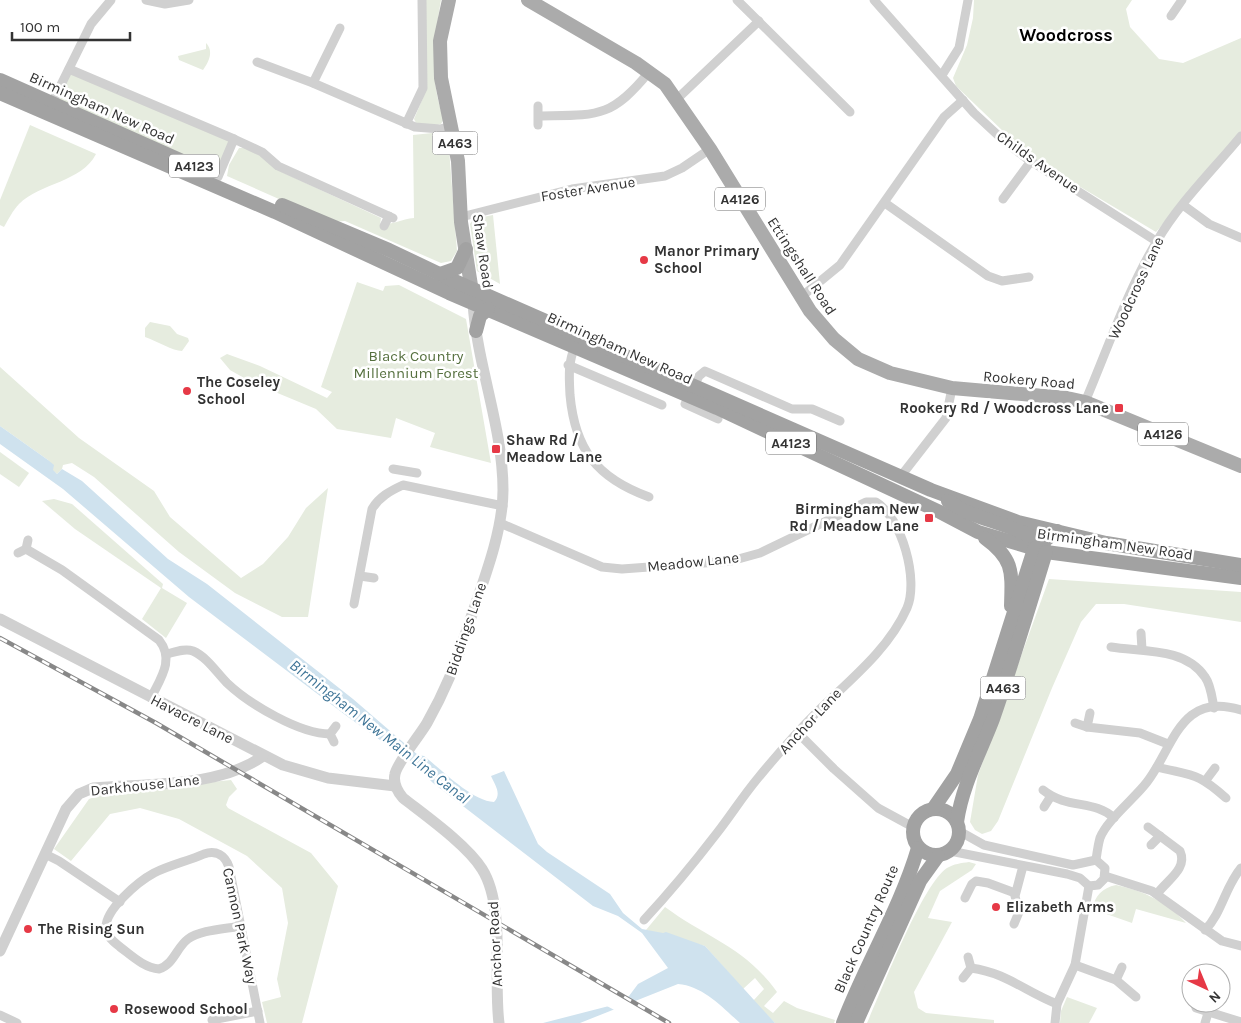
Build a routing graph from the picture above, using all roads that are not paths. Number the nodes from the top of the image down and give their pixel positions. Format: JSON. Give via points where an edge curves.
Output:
{"nodes":[{"id":1,"x":111,"y":0,"type":"edge"},
{"id":2,"x":146,"y":0,"type":"edge"},
{"id":3,"x":189,"y":0,"type":"edge"},
{"id":4,"x":422,"y":0,"type":"edge"},
{"id":5,"x":449,"y":0,"type":"edge"},
{"id":6,"x":528,"y":0,"type":"edge"},
{"id":7,"x":737,"y":0,"type":"edge"},
{"id":8,"x":874,"y":0,"type":"edge"},
{"id":9,"x":968,"y":0,"type":"edge"},
{"id":10,"x":1182,"y":0,"type":"edge"},
{"id":11,"x":1171,"y":16,"type":"dead end"},
{"id":12,"x":759,"y":20,"type":"junction"},
{"id":13,"x":340,"y":28,"type":"dead end"},
{"id":14,"x":257,"y":62,"type":"dead end"},
{"id":15,"x":69,"y":69,"type":"junction"},
{"id":16,"x":649,"y":72,"type":"junction"},
{"id":17,"x":942,"y":75,"type":"junction"},
{"id":18,"x":0,"y":80,"type":"edge"},
{"id":19,"x":313,"y":83,"type":"junction"},
{"id":20,"x":0,"y":93,"type":"edge"},
{"id":21,"x":677,"y":100,"type":"junction"},
{"id":22,"x":963,"y":100,"type":"junction"},
{"id":23,"x":49,"y":108,"type":"junction"},
{"id":24,"x":850,"y":112,"type":"dead end"},
{"id":25,"x":539,"y":115,"type":"dead end"},
{"id":26,"x":406,"y":124,"type":"junction"},
{"id":27,"x":452,"y":126,"type":"junction"},
{"id":28,"x":1241,"y":136,"type":"edge"},
{"id":29,"x":234,"y":139,"type":"junction"},
{"id":30,"x":710,"y":149,"type":"junction"},
{"id":31,"x":1031,"y":161,"type":"junction"},
{"id":32,"x":218,"y":177,"type":"junction"},
{"id":33,"x":1003,"y":200,"type":"dead end"},
{"id":34,"x":885,"y":203,"type":"junction"},
{"id":35,"x":1183,"y":205,"type":"junction"},
{"id":36,"x":461,"y":217,"type":"junction"},
{"id":37,"x":384,"y":226,"type":"dead end"},
{"id":38,"x":1241,"y":238,"type":"edge"},
{"id":39,"x":1156,"y":241,"type":"junction"},
{"id":40,"x":466,"y":249,"type":"junction"},
{"id":41,"x":440,"y":274,"type":"junction"},
{"id":42,"x":1029,"y":277,"type":"dead end"},
{"id":43,"x":472,"y":288,"type":"junction"},
{"id":44,"x":801,"y":297,"type":"junction"},
{"id":45,"x":473,"y":303,"type":"junction"},
{"id":46,"x":488,"y":309,"type":"junction"},
{"id":47,"x":476,"y":331,"type":"junction"},
{"id":48,"x":575,"y":346,"type":"junction"},
{"id":49,"x":568,"y":365,"type":"junction"},
{"id":50,"x":952,"y":388,"type":"junction"},
{"id":51,"x":691,"y":391,"type":"junction"},
{"id":52,"x":1086,"y":402,"type":"junction"},
{"id":53,"x":662,"y":406,"type":"dead end"},
{"id":54,"x":718,"y":419,"type":"dead end"},
{"id":55,"x":840,"y":421,"type":"dead end"},
{"id":56,"x":1241,"y":466,"type":"edge"},
{"id":57,"x":393,"y":469,"type":"dead end"},
{"id":58,"x":406,"y":471,"type":"junction"},
{"id":59,"x":417,"y":473,"type":"dead end"},
{"id":60,"x":901,"y":476,"type":"junction"},
{"id":61,"x":403,"y":485,"type":"junction"},
{"id":62,"x":931,"y":490,"type":"junction"},
{"id":63,"x":649,"y":497,"type":"dead end"},
{"id":64,"x":503,"y":506,"type":"junction"},
{"id":65,"x":882,"y":506,"type":"joint"},
{"id":66,"x":500,"y":523,"type":"junction"},
{"id":67,"x":1057,"y":531,"type":"junction"},
{"id":68,"x":978,"y":532,"type":"junction"},
{"id":69,"x":24,"y":547,"type":"dead end"},
{"id":70,"x":1040,"y":548,"type":"junction"},
{"id":71,"x":1241,"y":565,"type":"edge"},
{"id":72,"x":360,"y":576,"type":"junction"},
{"id":73,"x":374,"y":578,"type":"dead end"},
{"id":74,"x":1241,"y":578,"type":"edge"},
{"id":75,"x":354,"y":604,"type":"dead end"},
{"id":76,"x":0,"y":619,"type":"edge"},
{"id":77,"x":1011,"y":619,"type":"junction"},
{"id":78,"x":1141,"y":632,"type":"dead end"},
{"id":79,"x":1111,"y":647,"type":"dead end"},
{"id":80,"x":1142,"y":649,"type":"junction"},
{"id":81,"x":167,"y":654,"type":"junction"},
{"id":82,"x":151,"y":698,"type":"junction"},
{"id":83,"x":1214,"y":708,"type":"junction"},
{"id":84,"x":1241,"y":710,"type":"edge"},
{"id":85,"x":1090,"y":713,"type":"dead end"},
{"id":86,"x":1075,"y":723,"type":"dead end"},
{"id":87,"x":336,"y":726,"type":"dead end"},
{"id":88,"x":1087,"y":727,"type":"junction"},
{"id":89,"x":798,"y":733,"type":"junction"},
{"id":90,"x":1168,"y":744,"type":"junction"},
{"id":91,"x":263,"y":756,"type":"junction"},
{"id":92,"x":1157,"y":767,"type":"junction"},
{"id":93,"x":1215,"y":768,"type":"dead end"},
{"id":94,"x":1206,"y":780,"type":"junction"},
{"id":95,"x":395,"y":786,"type":"junction"},
{"id":96,"x":1226,"y":798,"type":"dead end"},
{"id":97,"x":1044,"y":807,"type":"dead end"},
{"id":98,"x":933,"y":809,"type":"junction"},
{"id":99,"x":1114,"y":818,"type":"junction"},
{"id":100,"x":913,"y":826,"type":"junction"},
{"id":101,"x":958,"y":827,"type":"junction"},
{"id":102,"x":1148,"y":827,"type":"dead end"},
{"id":103,"x":1160,"y":836,"type":"junction"},
{"id":104,"x":1151,"y":845,"type":"dead end"},
{"id":105,"x":918,"y":848,"type":"junction"},
{"id":106,"x":944,"y":853,"type":"junction"},
{"id":107,"x":45,"y":854,"type":"junction"},
{"id":108,"x":1096,"y":860,"type":"junction"},
{"id":109,"x":1082,"y":864,"type":"junction"},
{"id":110,"x":1023,"y":866,"type":"junction"},
{"id":111,"x":1241,"y":868,"type":"edge"},
{"id":112,"x":1105,"y":876,"type":"junction"},
{"id":113,"x":1080,"y":878,"type":"junction"},
{"id":114,"x":1089,"y":886,"type":"junction"},
{"id":115,"x":1015,"y":893,"type":"junction"},
{"id":116,"x":1158,"y":894,"type":"junction"},
{"id":117,"x":965,"y":898,"type":"dead end"},
{"id":118,"x":120,"y":902,"type":"junction"},
{"id":119,"x":644,"y":920,"type":"dead end"},
{"id":120,"x":1014,"y":924,"type":"dead end"},
{"id":121,"x":241,"y":926,"type":"junction"},
{"id":122,"x":1205,"y":930,"type":"junction"},
{"id":123,"x":1241,"y":946,"type":"edge"},
{"id":124,"x":0,"y":951,"type":"edge"},
{"id":125,"x":968,"y":957,"type":"dead end"},
{"id":126,"x":1075,"y":965,"type":"junction"},
{"id":127,"x":1122,"y":966,"type":"dead end"},
{"id":128,"x":971,"y":968,"type":"junction"},
{"id":129,"x":963,"y":978,"type":"dead end"},
{"id":130,"x":1116,"y":980,"type":"junction"},
{"id":131,"x":1136,"y":997,"type":"dead end"},
{"id":132,"x":1057,"y":1004,"type":"junction"},
{"id":133,"x":258,"y":1011,"type":"junction"},
{"id":134,"x":1208,"y":1013,"type":"joint"},
{"id":135,"x":0,"y":1015,"type":"edge"},
{"id":136,"x":212,"y":1020,"type":"dead end"},
{"id":137,"x":225,"y":1020,"type":"edge"},
{"id":138,"x":1241,"y":1022,"type":"edge"},
{"id":139,"x":17,"y":1023,"type":"edge"},
{"id":140,"x":260,"y":1023,"type":"edge"},
{"id":141,"x":499,"y":1023,"type":"edge"},
{"id":142,"x":843,"y":1023,"type":"edge"},
{"id":143,"x":856,"y":1023,"type":"edge"},
{"id":144,"x":1055,"y":1023,"type":"edge"},
{"id":145,"x":1205,"y":1023,"type":"edge"}],
"edges":[{"from":1,"to":15,"type":"street","via":[[91,24]]},
{"from":2,"to":3,"type":"street","via":[[165,4]]},
{"from":4,"to":26,"type":"street","via":[[422,88]]},
{"from":5,"to":27,"type":"main road","name":"Shaw Road","number":"A463","via":[[440,41],[440,62],[443,93]]},
{"from":6,"to":16,"type":"main road","name":"Ettingshall Road","number":"A4126"},
{"from":7,"to":12,"type":"street"},
{"from":8,"to":17,"type":"street","name":"Childs Avenue"},
{"from":9,"to":17,"type":"street","via":[[959,48]]},
{"from":10,"to":11,"type":"street"},
{"from":12,"to":21,"type":"street"},
{"from":12,"to":24,"type":"street"},
{"from":13,"to":19,"type":"street"},
{"from":14,"to":19,"type":"street"},
{"from":15,"to":23,"type":"street"},
{"from":15,"to":29,"type":"street","name":"Birmingham New Road"},
{"from":16,"to":21,"type":"main road","name":"Ettingshall Road","number":"A4126","via":[[665,84]]},
{"from":16,"to":25,"type":"street","via":[[630,93],[606,110],[590,115]]},
{"from":17,"to":22,"type":"street","name":"Childs Avenue"},
{"from":18,"to":23,"type":"highway","name":"Birmingham New Road","number":"A4123"},
{"from":19,"to":26,"type":"street"},
{"from":20,"to":23,"type":"highway","name":"Birmingham New Road","number":"A4123"},
{"from":21,"to":30,"type":"main road","name":"Ettingshall Road","number":"A4126"},
{"from":22,"to":31,"type":"street","name":"Childs Avenue","via":[[1002,139]]},
{"from":22,"to":34,"type":"street","via":[[944,117]]},
{"from":23,"to":32,"type":"highway","name":"Birmingham New Road","number":"A4123"},
{"from":23,"to":45,"type":"highway","name":"Birmingham New Road","number":"A4123"},
{"from":26,"to":27,"type":"street","via":[[440,129]]},
{"from":27,"to":36,"type":"main road","name":"Shaw Road","number":"A463","via":[[458,161]]},
{"from":28,"to":35,"type":"street","name":"Woodcross Lane"},
{"from":29,"to":32,"type":"street"},
{"from":29,"to":37,"type":"street","name":"Birmingham New Road","via":[[262,152],[278,166],[391,217]]},
{"from":30,"to":36,"type":"street","name":"Foster Avenue","via":[[665,176],[564,191]]},
{"from":30,"to":44,"type":"main road","name":"Ettingshall Road","number":"A4126"},
{"from":31,"to":33,"type":"street"},
{"from":31,"to":39,"type":"street","name":"Childs Avenue"},
{"from":32,"to":41,"type":"highway","name":"Birmingham New Road","number":"A4123"},
{"from":34,"to":42,"type":"street","via":[[988,276],[1002,281]]},
{"from":34,"to":44,"type":"street","via":[[840,265]]},
{"from":35,"to":38,"type":"street","via":[[1209,224]]},
{"from":35,"to":39,"type":"street","name":"Woodcross Lane"},
{"from":36,"to":40,"type":"main road","name":"Shaw Road","number":"A463"},
{"from":39,"to":52,"type":"street","name":"Woodcross Lane"},
{"from":40,"to":41,"type":"highway","via":[[457,268]]},
{"from":40,"to":43,"type":"main road","name":"Shaw Road","number":"A463"},
{"from":41,"to":43,"type":"highway","name":"Birmingham New Road","number":"A4123"},
{"from":43,"to":45,"type":"main road","name":"Shaw Road","number":"A463"},
{"from":43,"to":51,"type":"highway","name":"Birmingham New Road","number":"A4123"},
{"from":44,"to":50,"type":"main road","name":"Ettingshall Road","number":"A4126","via":[[834,339],[858,359],[890,373]]},
{"from":45,"to":46,"type":"highway","name":"Birmingham New Road","number":"A4123"},
{"from":45,"to":47,"type":"street","name":"Shaw Road"},
{"from":46,"to":47,"type":"highway","via":[[480,316]]},
{"from":46,"to":48,"type":"highway","name":"Birmingham New Road","number":"A4123"},
{"from":47,"to":64,"type":"street","name":"Shaw Road","via":[[501,463]]},
{"from":48,"to":49,"type":"street"},
{"from":48,"to":51,"type":"highway","name":"Birmingham New Road","number":"A4123"},
{"from":49,"to":53,"type":"street"},
{"from":49,"to":63,"type":"street","via":[[572,412],[582,443],[606,476]]},
{"from":50,"to":52,"type":"main road","name":"Rookery Road","number":"A4126"},
{"from":50,"to":60,"type":"street","via":[[946,418]]},
{"from":51,"to":54,"type":"street","via":[[685,404]]},
{"from":51,"to":55,"type":"street","via":[[702,373],[710,372],[792,409],[812,409]]},
{"from":51,"to":60,"type":"highway","name":"Birmingham New Road","number":"A4123"},
{"from":51,"to":68,"type":"highway","name":"Birmingham New Road","number":"A4123"},
{"from":52,"to":56,"type":"main road","name":"Rookery Road","number":"A4126"},
{"from":57,"to":58,"type":"street"},
{"from":58,"to":59,"type":"street"},
{"from":58,"to":61,"type":"street"},
{"from":60,"to":62,"type":"highway","name":"Birmingham New Road","number":"A4123"},
{"from":61,"to":64,"type":"street"},
{"from":61,"to":72,"type":"street","via":[[380,498],[372,509]]},
{"from":62,"to":67,"type":"highway","name":"Birmingham New Road","number":"A4123","via":[[1018,522]]},
{"from":62,"to":70,"type":"highway","number":"A4123","via":[[965,511],[1014,530]]},
{"from":64,"to":66,"type":"street","name":"Biddings Lane"},
{"from":65,"to":66,"type":"street","name":"Meadow Lane","via":[[866,502],[760,553],[731,561],[622,569],[602,567]]},
{"from":65,"to":89,"type":"street","name":"Anchor Lane","via":[[896,526],[905,550],[911,576],[908,606],[888,640]]},
{"from":66,"to":95,"type":"street","name":"Biddings Lane","via":[[456,662],[441,698],[395,774]]},
{"from":67,"to":70,"type":"highway"},
{"from":67,"to":71,"type":"highway","name":"Birmingham New Road","number":"A4123","via":[[1106,543]]},
{"from":68,"to":70,"type":"highway","name":"Birmingham New Road","number":"A4123"},
{"from":68,"to":77,"type":"highway","number":"A463","via":[[1000,549],[1009,561],[1012,573]]},
{"from":69,"to":81,"type":"street","via":[[154,636]]},
{"from":70,"to":74,"type":"highway","name":"Birmingham New Road","number":"A4123"},
{"from":70,"to":77,"type":"highway","number":"A463"},
{"from":70,"to":101,"type":"highway","name":"Black Country Route","number":"A463","via":[[1020,642],[960,802]]},
{"from":72,"to":73,"type":"street"},
{"from":72,"to":75,"type":"street"},
{"from":76,"to":82,"type":"street","name":"Havacre Lane"},
{"from":77,"to":98,"type":"highway","number":"A463","via":[[964,758]]},
{"from":78,"to":80,"type":"street"},
{"from":79,"to":80,"type":"street"},
{"from":80,"to":83,"type":"street","via":[[1182,660],[1198,669],[1208,683]]},
{"from":81,"to":82,"type":"street","via":[[166,666]]},
{"from":81,"to":87,"type":"street","via":[[179,650],[194,651],[230,686],[251,701],[307,730],[332,738]]},
{"from":82,"to":91,"type":"street","name":"Havacre Lane"},
{"from":83,"to":84,"type":"street"},
{"from":83,"to":90,"type":"street","via":[[1186,720]]},
{"from":85,"to":88,"type":"street"},
{"from":86,"to":88,"type":"street"},
{"from":88,"to":90,"type":"street","via":[[1140,734]]},
{"from":89,"to":100,"type":"street","via":[[878,808]]},
{"from":89,"to":119,"type":"street","name":"Anchor Lane"},
{"from":90,"to":92,"type":"street"},
{"from":91,"to":95,"type":"street","name":"Havacre Lane","via":[[328,778]]},
{"from":91,"to":107,"type":"street","name":"Darkhouse Lane","via":[[239,770],[200,780],[86,790],[66,808]]},
{"from":92,"to":94,"type":"street"},
{"from":92,"to":99,"type":"street","via":[[1136,797]]},
{"from":93,"to":94,"type":"street"},
{"from":94,"to":96,"type":"street"},
{"from":95,"to":141,"type":"street","name":"Anchor Road","via":[[403,798],[470,855],[488,882],[495,910]]},
{"from":97,"to":99,"type":"street","via":[[1047,793],[1067,804],[1105,810]]},
{"from":98,"to":100,"type":"highway","via":[[920,815]]},
{"from":98,"to":101,"type":"highway","via":[[948,813]]},
{"from":99,"to":108,"type":"street","via":[[1100,837]]},
{"from":100,"to":105,"type":"highway","name":"Black Country Route","via":[[913,838]]},
{"from":101,"to":106,"type":"highway","name":"Black Country Route","via":[[957,842]]},
{"from":101,"to":109,"type":"street","via":[[984,845],[1072,865]]},
{"from":102,"to":103,"type":"street"},
{"from":103,"to":104,"type":"street"},
{"from":103,"to":116,"type":"street","via":[[1180,850],[1183,862]]},
{"from":105,"to":106,"type":"highway","via":[[928,855]]},
{"from":105,"to":142,"type":"highway","name":"Black Country Route","via":[[908,882]]},
{"from":106,"to":110,"type":"street"},
{"from":106,"to":143,"type":"highway","name":"Black Country Route","via":[[920,881]]},
{"from":107,"to":118,"type":"street"},
{"from":107,"to":124,"type":"street","name":"Darkhouse Lane"},
{"from":108,"to":109,"type":"street"},
{"from":108,"to":112,"type":"street","via":[[1103,866]]},
{"from":109,"to":113,"type":"street"},
{"from":110,"to":113,"type":"street"},
{"from":110,"to":115,"type":"street"},
{"from":111,"to":122,"type":"street","via":[[1227,888],[1212,923]]},
{"from":112,"to":114,"type":"street","via":[[1098,885]]},
{"from":112,"to":116,"type":"street"},
{"from":113,"to":114,"type":"street"},
{"from":114,"to":126,"type":"street"},
{"from":115,"to":117,"type":"street","via":[[988,882],[976,881]]},
{"from":115,"to":120,"type":"street","via":[[1019,912]]},
{"from":116,"to":122,"type":"street"},
{"from":118,"to":121,"type":"street","name":"Cannon Park Way","via":[[141,882],[164,868],[216,853],[229,867]]},
{"from":118,"to":121,"type":"street","via":[[107,921],[108,935],[152,969],[169,963],[184,943],[194,936]]},
{"from":121,"to":133,"type":"street","name":"Cannon Park Way"},
{"from":122,"to":123,"type":"street","via":[[1222,941]]},
{"from":125,"to":128,"type":"street"},
{"from":126,"to":130,"type":"street"},
{"from":126,"to":132,"type":"street"},
{"from":127,"to":130,"type":"street"},
{"from":128,"to":129,"type":"street"},
{"from":128,"to":132,"type":"street","via":[[994,972]]},
{"from":130,"to":131,"type":"street"},
{"from":132,"to":144,"type":"street"},
{"from":133,"to":137,"type":"street"},
{"from":133,"to":140,"type":"street","name":"Cannon Park Way"},
{"from":134,"to":138,"type":"street"},
{"from":134,"to":145,"type":"street"},
{"from":135,"to":139,"type":"street"},
{"from":136,"to":137,"type":"street"}]}
